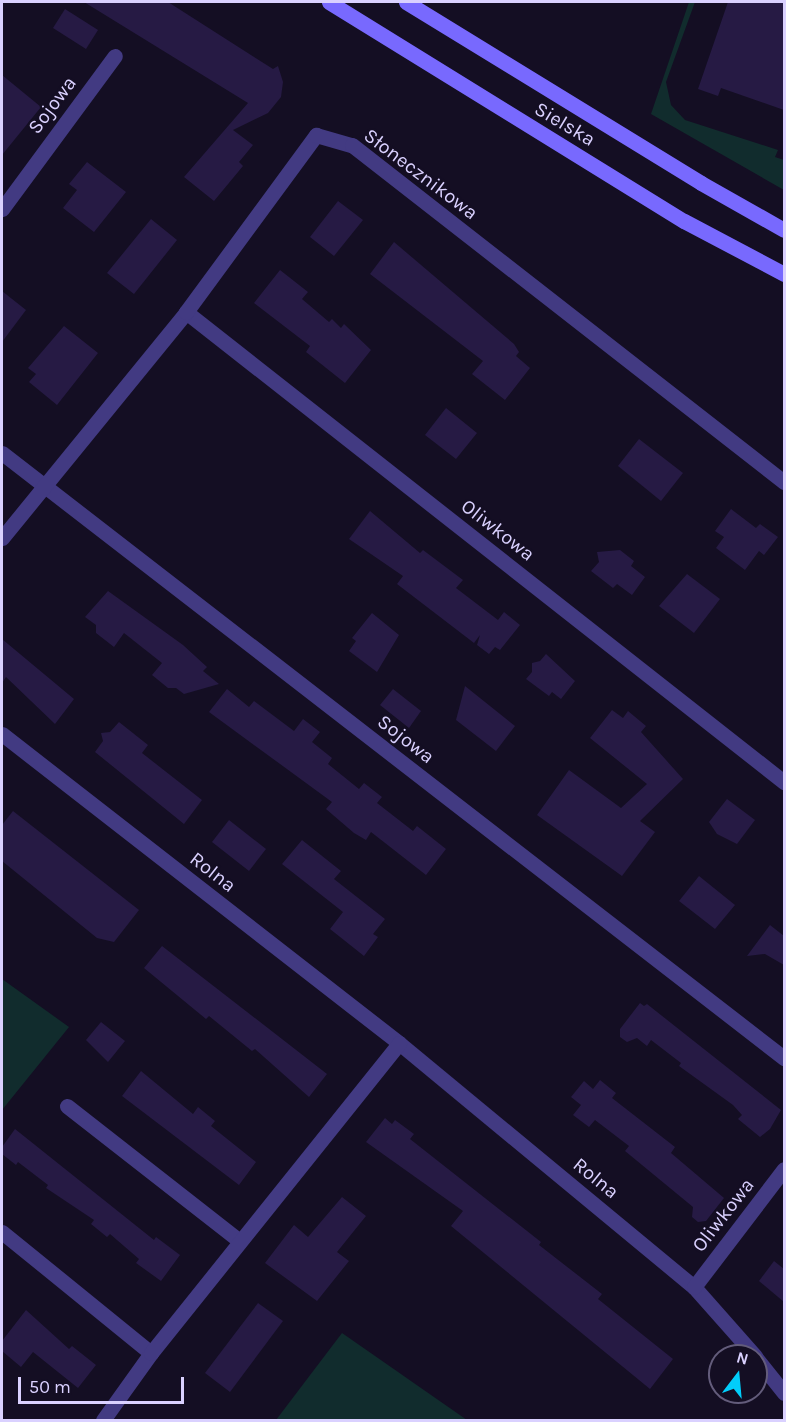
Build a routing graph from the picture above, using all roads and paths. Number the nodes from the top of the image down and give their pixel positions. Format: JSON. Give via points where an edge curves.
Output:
{"nodes":[{"id":1,"x":329,"y":2,"type":"edge"},
{"id":2,"x":406,"y":2,"type":"edge"},
{"id":3,"x":115,"y":56,"type":"dead end"},
{"id":4,"x":2,"y":209,"type":"edge"},
{"id":5,"x":784,"y":230,"type":"edge"},
{"id":6,"x":784,"y":274,"type":"edge"},
{"id":7,"x":186,"y":312,"type":"junction"},
{"id":8,"x":2,"y":453,"type":"edge"},
{"id":9,"x":784,"y":482,"type":"edge"},
{"id":10,"x":43,"y":484,"type":"junction"},
{"id":11,"x":2,"y":538,"type":"edge"},
{"id":12,"x":2,"y":734,"type":"edge"},
{"id":13,"x":784,"y":782,"type":"edge"},
{"id":14,"x":399,"y":1043,"type":"junction"},
{"id":15,"x":784,"y":1058,"type":"edge"},
{"id":16,"x":67,"y":1106,"type":"dead end"},
{"id":17,"x":784,"y":1169,"type":"edge"},
{"id":18,"x":2,"y":1232,"type":"edge"},
{"id":19,"x":240,"y":1241,"type":"junction"},
{"id":20,"x":694,"y":1287,"type":"junction"},
{"id":21,"x":744,"y":1344,"type":"edge"},
{"id":22,"x":152,"y":1353,"type":"junction"},
{"id":23,"x":768,"y":1373,"type":"edge"},
{"id":24,"x":784,"y":1393,"type":"edge"},
{"id":25,"x":103,"y":1420,"type":"edge"}],
"edges":[{"from":1,"to":6,"type":"main road","name":"Sielska","via":[[684,221]]},
{"from":2,"to":5,"type":"main road","name":"Sielska"},
{"from":3,"to":4,"type":"street","name":"Sojowa"},
{"from":7,"to":9,"type":"street","name":"Słonecznikowa","via":[[316,135],[351,145]]},
{"from":7,"to":10,"type":"street","name":"Słonecznikowa"},
{"from":7,"to":13,"type":"street","name":"Oliwkowa"},
{"from":8,"to":10,"type":"street","name":"Sojowa"},
{"from":10,"to":11,"type":"street","name":"Słonecznikowa"},
{"from":10,"to":15,"type":"street","name":"Sojowa"},
{"from":12,"to":14,"type":"street","name":"Rolna"},
{"from":14,"to":19,"type":"street"},
{"from":14,"to":20,"type":"street","name":"Rolna"},
{"from":16,"to":19,"type":"street"},
{"from":17,"to":20,"type":"street","name":"Oliwkowa"},
{"from":18,"to":22,"type":"street"},
{"from":19,"to":22,"type":"street"},
{"from":20,"to":21,"type":"street","name":"Rolna"},
{"from":22,"to":25,"type":"street"},
{"from":23,"to":24,"type":"street","name":"Rolna"}]}
